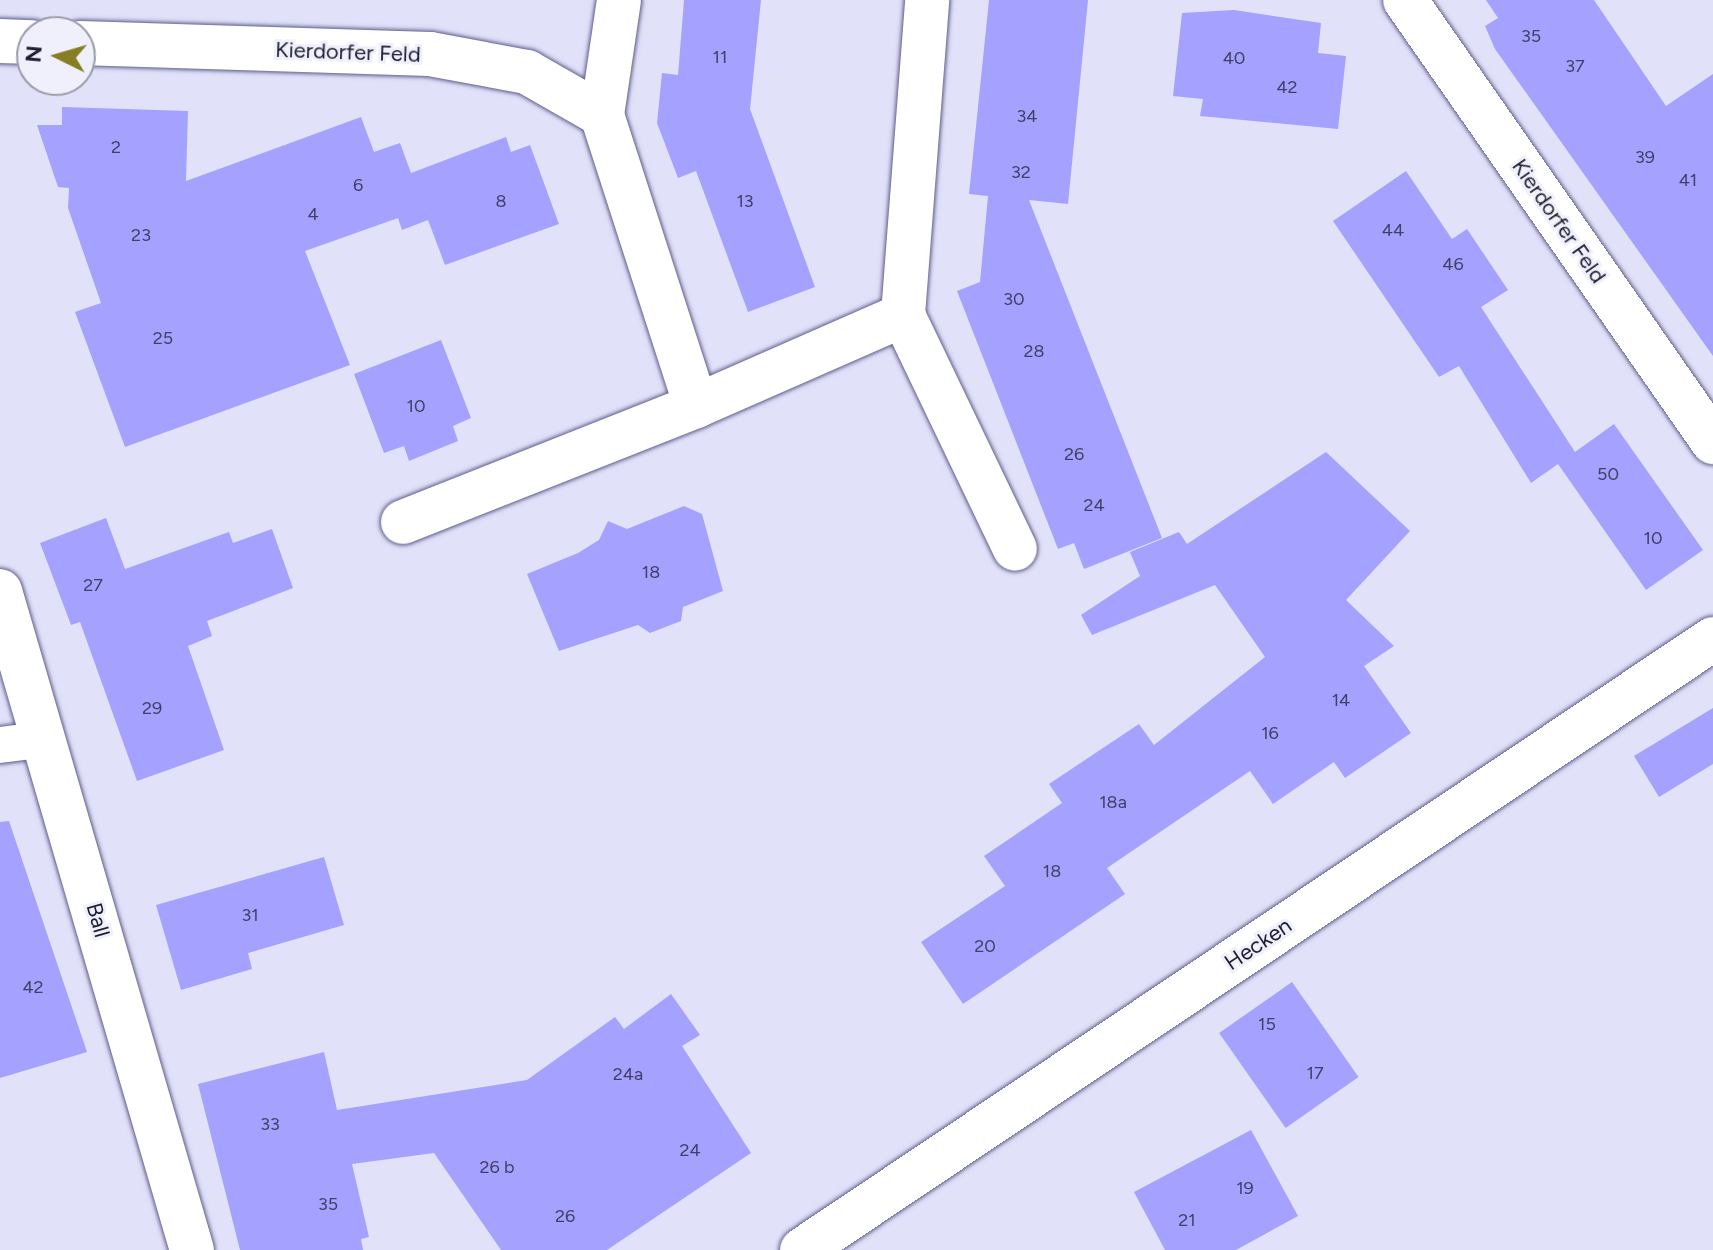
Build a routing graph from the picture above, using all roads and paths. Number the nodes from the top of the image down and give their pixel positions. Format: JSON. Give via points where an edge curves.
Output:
{"nodes":[{"id":1,"x":619,"y":0,"type":"edge"},
{"id":2,"x":927,"y":0,"type":"edge"},
{"id":3,"x":1405,"y":0,"type":"edge"},
{"id":4,"x":96,"y":44,"type":"edge"},
{"id":5,"x":602,"y":115,"type":"junction"},
{"id":6,"x":903,"y":315,"type":"junction"},
{"id":7,"x":696,"y":406,"type":"junction"},
{"id":8,"x":1713,"y":442,"type":"edge"},
{"id":9,"x":403,"y":522,"type":"dead end"},
{"id":10,"x":1015,"y":549,"type":"dead end"},
{"id":11,"x":0,"y":591,"type":"edge"},
{"id":12,"x":1713,"y":639,"type":"edge"},
{"id":13,"x":46,"y":739,"type":"junction"},
{"id":14,"x":0,"y":745,"type":"edge"},
{"id":15,"x":192,"y":1250,"type":"edge"},
{"id":16,"x":802,"y":1250,"type":"edge"}],
"edges":[{"from":1,"to":5,"type":"street"},
{"from":2,"to":6,"type":"street"},
{"from":3,"to":8,"type":"street","name":"Kierdorfer Feld"},
{"from":4,"to":5,"type":"street","name":"Kierdorfer Feld","via":[[430,54],[527,72]]},
{"from":5,"to":7,"type":"street"},
{"from":6,"to":7,"type":"street"},
{"from":6,"to":10,"type":"street"},
{"from":7,"to":9,"type":"street"},
{"from":11,"to":13,"type":"street","name":"Ball"},
{"from":12,"to":16,"type":"street","name":"Hecken"},
{"from":13,"to":14,"type":"lane"},
{"from":13,"to":15,"type":"street","name":"Ball"}]}
